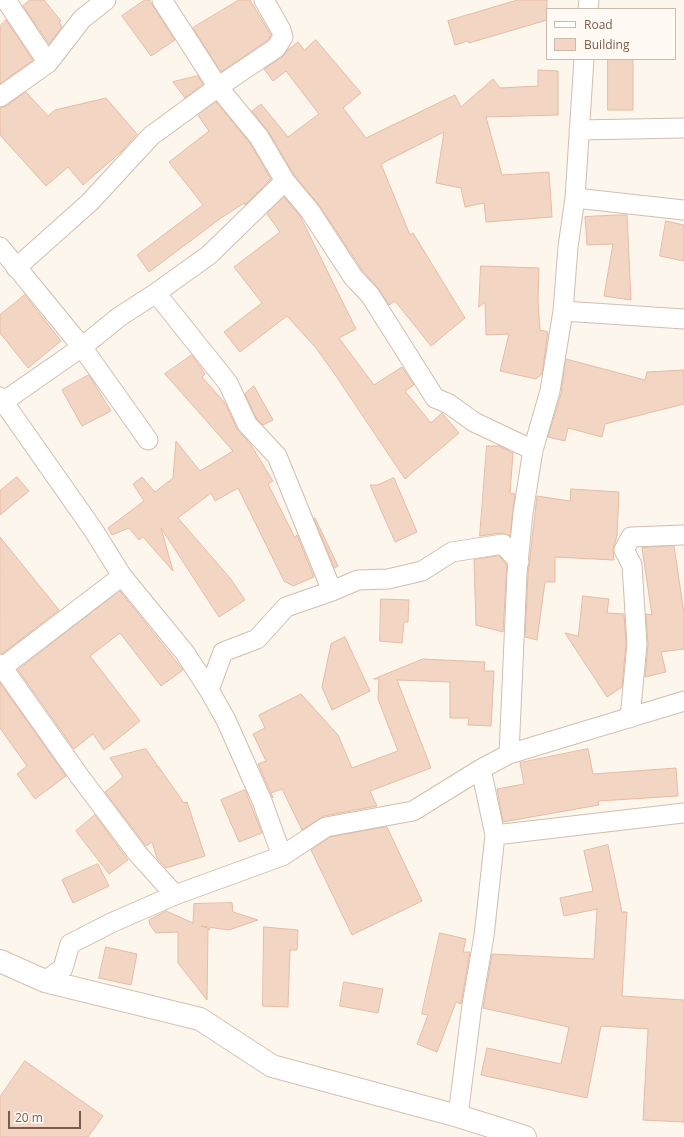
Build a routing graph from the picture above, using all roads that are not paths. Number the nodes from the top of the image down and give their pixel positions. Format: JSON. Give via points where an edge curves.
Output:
{"nodes":[{"id":1,"x":6,"y":0,"type":"edge"},
{"id":2,"x":106,"y":0,"type":"edge"},
{"id":3,"x":162,"y":0,"type":"edge"},
{"id":4,"x":264,"y":0,"type":"edge"},
{"id":5,"x":584,"y":60,"type":"edge"},
{"id":6,"x":48,"y":63,"type":"junction"},
{"id":7,"x":218,"y":87,"type":"junction"},
{"id":8,"x":0,"y":97,"type":"edge"},
{"id":9,"x":684,"y":128,"type":"edge"},
{"id":10,"x":579,"y":130,"type":"junction"},
{"id":11,"x":285,"y":181,"type":"junction"},
{"id":12,"x":575,"y":198,"type":"junction"},
{"id":13,"x":684,"y":210,"type":"edge"},
{"id":14,"x":0,"y":247,"type":"edge"},
{"id":15,"x":16,"y":268,"type":"junction"},
{"id":16,"x":156,"y":293,"type":"junction"},
{"id":17,"x":563,"y":311,"type":"junction"},
{"id":18,"x":684,"y":319,"type":"edge"},
{"id":19,"x":82,"y":347,"type":"junction"},
{"id":20,"x":1,"y":401,"type":"edge"},
{"id":21,"x":148,"y":440,"type":"dead end"},
{"id":22,"x":533,"y":450,"type":"junction"},
{"id":23,"x":684,"y":535,"type":"edge"},
{"id":24,"x":519,"y":562,"type":"junction"},
{"id":25,"x":122,"y":576,"type":"junction"},
{"id":26,"x":332,"y":592,"type":"junction"},
{"id":27,"x":1,"y":666,"type":"edge"},
{"id":28,"x":209,"y":690,"type":"junction"},
{"id":29,"x":684,"y":701,"type":"edge"},
{"id":30,"x":630,"y":718,"type":"junction"},
{"id":31,"x":509,"y":754,"type":"junction"},
{"id":32,"x":481,"y":769,"type":"junction"},
{"id":33,"x":684,"y":813,"type":"edge"},
{"id":34,"x":494,"y":835,"type":"junction"},
{"id":35,"x":282,"y":856,"type":"junction"},
{"id":36,"x":174,"y":894,"type":"junction"},
{"id":37,"x":0,"y":961,"type":"edge"},
{"id":38,"x":45,"y":981,"type":"junction"},
{"id":39,"x":458,"y":1116,"type":"junction"},
{"id":40,"x":524,"y":1137,"type":"edge"}],
"edges":[{"from":1,"to":6,"type":"street"},
{"from":2,"to":6,"type":"street","via":[[82,19]]},
{"from":3,"to":7,"type":"street"},
{"from":4,"to":7,"type":"street","via":[[281,30],[281,42]]},
{"from":5,"to":10,"type":"street"},
{"from":6,"to":8,"type":"street"},
{"from":7,"to":11,"type":"street","via":[[259,137]]},
{"from":7,"to":15,"type":"street","via":[[151,136],[90,202]]},
{"from":9,"to":10,"type":"street"},
{"from":10,"to":12,"type":"street"},
{"from":11,"to":16,"type":"street","via":[[209,255]]},
{"from":11,"to":22,"type":"street","via":[[310,211],[353,277],[370,295],[435,398],[449,404],[474,422]]},
{"from":12,"to":13,"type":"street"},
{"from":12,"to":17,"type":"street"},
{"from":14,"to":15,"type":"street"},
{"from":15,"to":19,"type":"street"},
{"from":16,"to":19,"type":"street","via":[[118,317]]},
{"from":16,"to":26,"type":"street","via":[[228,383],[247,424],[277,456]]},
{"from":17,"to":18,"type":"street"},
{"from":17,"to":22,"type":"street","via":[[550,391]]},
{"from":19,"to":20,"type":"street"},
{"from":19,"to":21,"type":"street"},
{"from":20,"to":25,"type":"street","via":[[94,531]]},
{"from":22,"to":24,"type":"street","via":[[523,513]]},
{"from":23,"to":30,"type":"street","via":[[631,536],[624,550],[632,565],[637,644]]},
{"from":24,"to":26,"type":"street","via":[[503,544],[452,552],[422,571],[388,579],[358,580]]},
{"from":24,"to":31,"type":"street"},
{"from":25,"to":27,"type":"street"},
{"from":25,"to":28,"type":"street","via":[[185,653]]},
{"from":26,"to":28,"type":"street","via":[[286,607],[257,639],[223,652]]},
{"from":27,"to":36,"type":"street","via":[[88,789],[138,854]]},
{"from":28,"to":35,"type":"street","via":[[226,720],[262,800]]},
{"from":29,"to":30,"type":"street"},
{"from":30,"to":31,"type":"street"},
{"from":31,"to":32,"type":"street"},
{"from":32,"to":34,"type":"street"},
{"from":32,"to":35,"type":"street","via":[[413,811],[326,827]]},
{"from":33,"to":34,"type":"street"},
{"from":34,"to":39,"type":"street","via":[[484,936],[472,1005]]},
{"from":35,"to":36,"type":"street"},
{"from":36,"to":38,"type":"street","via":[[70,944],[63,968]]},
{"from":37,"to":38,"type":"main road"},
{"from":38,"to":39,"type":"main road","via":[[200,1019],[272,1066]]},
{"from":39,"to":40,"type":"main road"}]}
